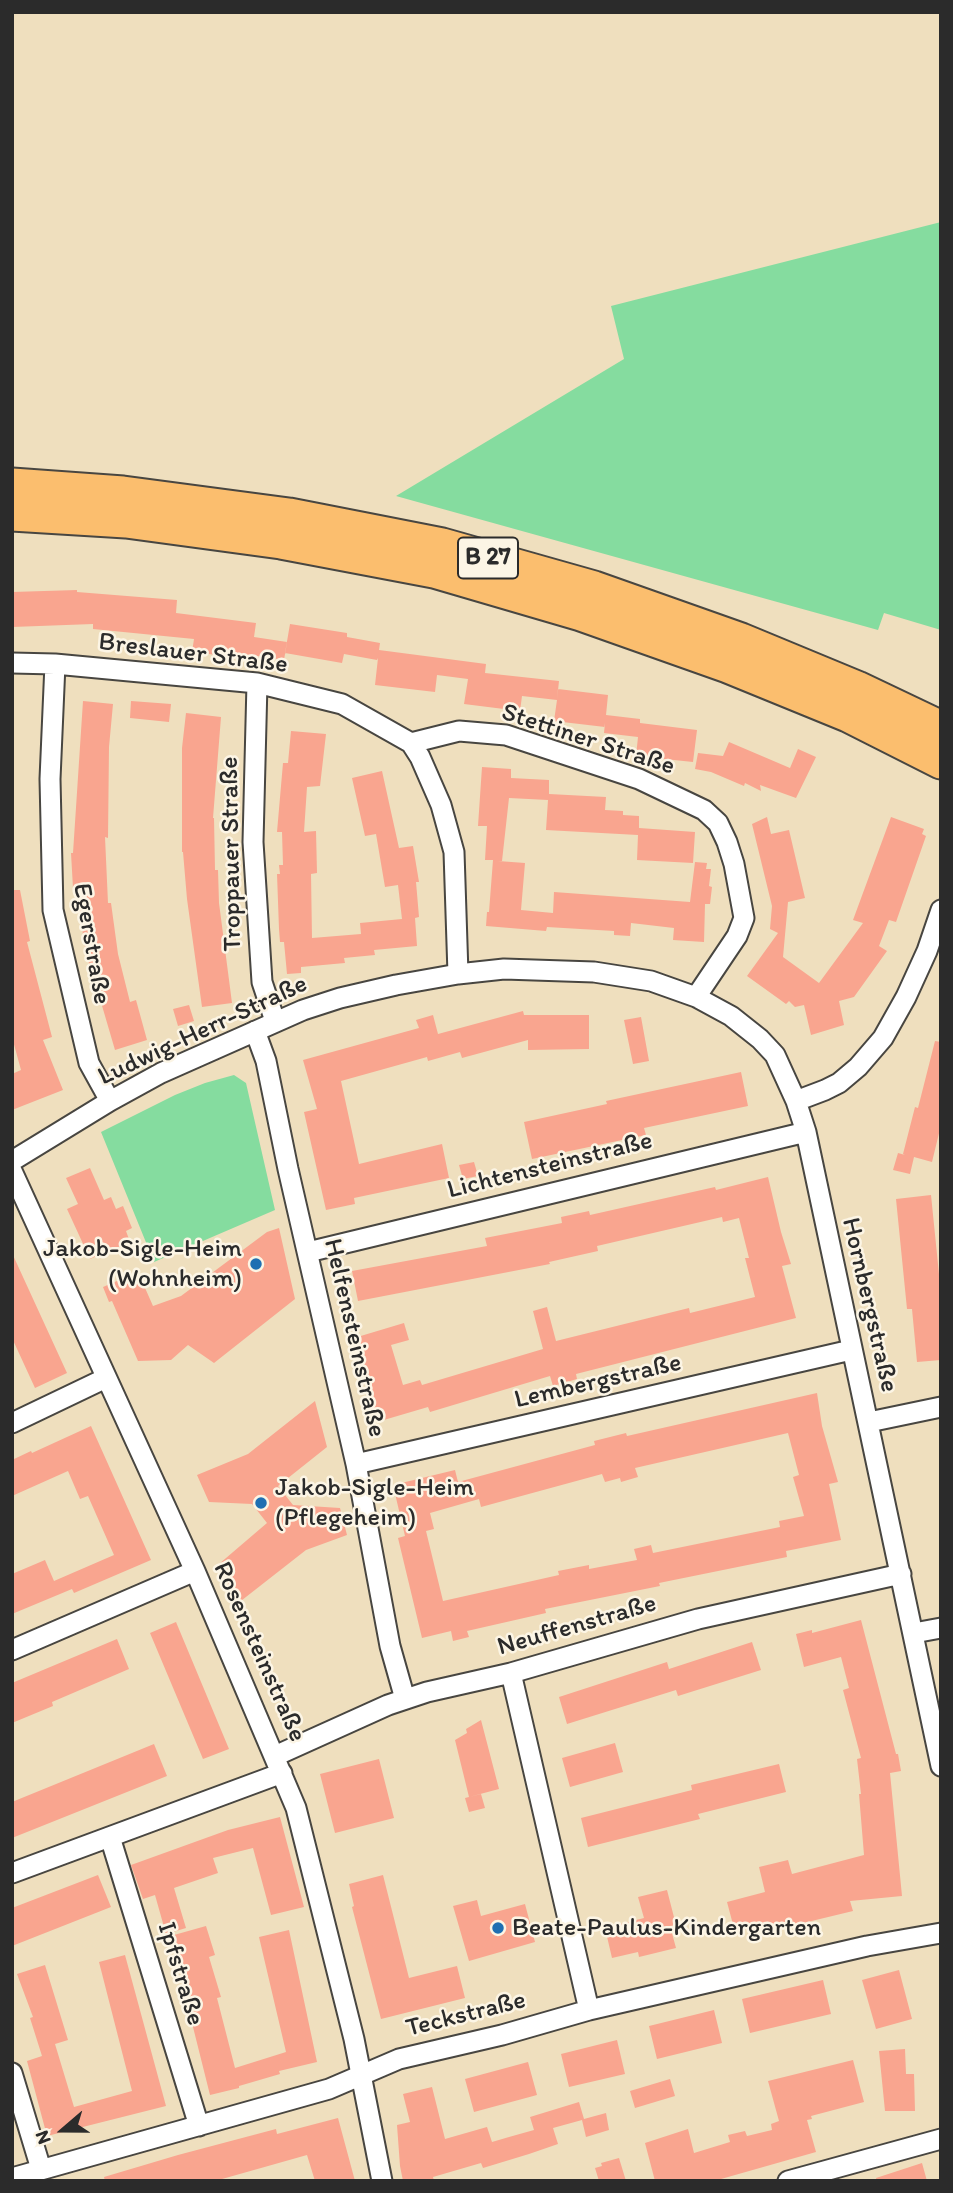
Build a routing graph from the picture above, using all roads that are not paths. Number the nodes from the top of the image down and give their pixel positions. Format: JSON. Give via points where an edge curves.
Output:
{"nodes":[{"id":1,"x":12,"y":485,"type":"edge"},
{"id":2,"x":12,"y":514,"type":"edge"},
{"id":3,"x":12,"y":663,"type":"edge"},
{"id":4,"x":55,"y":664,"type":"junction"},
{"id":5,"x":257,"y":683,"type":"junction"},
{"id":6,"x":411,"y":743,"type":"junction"},
{"id":7,"x":938,"y":743,"type":"edge"},
{"id":8,"x":941,"y":910,"type":"edge"},
{"id":9,"x":458,"y":974,"type":"junction"},
{"id":10,"x":696,"y":997,"type":"junction"},
{"id":11,"x":275,"y":1021,"type":"junction"},
{"id":12,"x":255,"y":1031,"type":"junction"},
{"id":13,"x":110,"y":1101,"type":"junction"},
{"id":14,"x":796,"y":1101,"type":"junction"},
{"id":15,"x":806,"y":1132,"type":"junction"},
{"id":16,"x":12,"y":1161,"type":"edge"},
{"id":17,"x":12,"y":1171,"type":"edge"},
{"id":18,"x":308,"y":1252,"type":"junction"},
{"id":19,"x":851,"y":1350,"type":"junction"},
{"id":20,"x":106,"y":1378,"type":"junction"},
{"id":21,"x":941,"y":1407,"type":"edge"},
{"id":22,"x":869,"y":1422,"type":"junction"},
{"id":23,"x":12,"y":1423,"type":"edge"},
{"id":24,"x":356,"y":1464,"type":"junction"},
{"id":25,"x":195,"y":1571,"type":"junction"},
{"id":26,"x":901,"y":1574,"type":"junction"},
{"id":27,"x":941,"y":1628,"type":"edge"},
{"id":28,"x":914,"y":1633,"type":"junction"},
{"id":29,"x":12,"y":1650,"type":"edge"},
{"id":30,"x":511,"y":1673,"type":"junction"},
{"id":31,"x":405,"y":1699,"type":"junction"},
{"id":32,"x":279,"y":1764,"type":"junction"},
{"id":33,"x":941,"y":1766,"type":"edge"},
{"id":34,"x":110,"y":1837,"type":"junction"},
{"id":35,"x":12,"y":1872,"type":"edge"},
{"id":36,"x":941,"y":1933,"type":"edge"},
{"id":37,"x":589,"y":2010,"type":"junction"},
{"id":38,"x":12,"y":2073,"type":"edge"},
{"id":39,"x":360,"y":2075,"type":"junction"},
{"id":40,"x":199,"y":2126,"type":"junction"},
{"id":41,"x":941,"y":2139,"type":"edge"},
{"id":42,"x":41,"y":2169,"type":"junction"},
{"id":43,"x":12,"y":2178,"type":"edge"},
{"id":44,"x":382,"y":2181,"type":"edge"},
{"id":45,"x":788,"y":2181,"type":"edge"}],
"edges":[{"from":1,"to":7,"type":"highway","number":"B 27","via":[[123,493],[289,515],[442,545],[594,588],[741,640],[857,688]]},
{"from":2,"to":7,"type":"highway","number":"B 27","via":[[152,524],[434,571],[581,614],[848,715]]},
{"from":3,"to":4,"type":"street","name":"Breslauer Straße"},
{"from":4,"to":5,"type":"street","name":"Breslauer Straße"},
{"from":4,"to":13,"type":"street","name":"Egerstraße","via":[[50,779],[53,909],[89,1063]]},
{"from":5,"to":6,"type":"street","name":"Breslauer Straße","via":[[342,704]]},
{"from":5,"to":11,"type":"street","name":"Troppauer Straße","via":[[253,842],[262,982]]},
{"from":6,"to":9,"type":"street","via":[[441,805],[454,852]]},
{"from":6,"to":10,"type":"street","name":"Stettiner Straße","via":[[460,732],[506,735],[639,779],[704,810],[718,823],[727,842],[744,918]]},
{"from":8,"to":14,"type":"street","via":[[927,951],[883,1038],[839,1083]]},
{"from":9,"to":10,"type":"street","name":"Ludwig-Herr-Straße","via":[[504,969],[594,972],[651,981]]},
{"from":9,"to":11,"type":"street","name":"Ludwig-Herr-Straße","via":[[340,998]]},
{"from":10,"to":14,"type":"street","name":"Ludwig-Herr-Straße","via":[[760,1039],[775,1055]]},
{"from":11,"to":12,"type":"street","name":"Ludwig-Herr-Straße"},
{"from":12,"to":13,"type":"street","name":"Ludwig-Herr-Straße"},
{"from":12,"to":18,"type":"street","name":"Helfensteinstraße","via":[[264,1053]]},
{"from":13,"to":16,"type":"street","name":"Ludwig-Herr-Straße"},
{"from":14,"to":15,"type":"street","name":"Hornbergstraße"},
{"from":15,"to":18,"type":"street","name":"Lichtensteinstraße"},
{"from":15,"to":19,"type":"street","name":"Hornbergstraße"},
{"from":17,"to":20,"type":"street","name":"Rosensteinstraße"},
{"from":18,"to":24,"type":"street","name":"Helfensteinstraße"},
{"from":19,"to":22,"type":"street","name":"Hornbergstraße"},
{"from":19,"to":24,"type":"street","name":"Lembergstraße"},
{"from":20,"to":23,"type":"street"},
{"from":20,"to":25,"type":"street","name":"Rosensteinstraße"},
{"from":21,"to":22,"type":"street"},
{"from":22,"to":26,"type":"street","name":"Hornbergstraße"},
{"from":24,"to":31,"type":"street","name":"Helfensteinstraße","via":[[390,1646]]},
{"from":25,"to":29,"type":"street"},
{"from":25,"to":32,"type":"street","name":"Rosensteinstraße"},
{"from":26,"to":28,"type":"street","name":"Hornbergstraße"},
{"from":26,"to":30,"type":"street","name":"Neuffenstraße","via":[[698,1619]]},
{"from":27,"to":28,"type":"street"},
{"from":28,"to":33,"type":"street","name":"Hornbergstraße"},
{"from":30,"to":31,"type":"street","name":"Neuffenstraße"},
{"from":30,"to":37,"type":"street"},
{"from":31,"to":32,"type":"street","name":"Neuffenstraße"},
{"from":32,"to":34,"type":"street","name":"Neuffenstraße"},
{"from":32,"to":39,"type":"street","name":"Rosensteinstraße","via":[[296,1808]]},
{"from":34,"to":35,"type":"street","name":"Neuffenstraße"},
{"from":34,"to":40,"type":"street","name":"Ipfstraße"},
{"from":36,"to":37,"type":"street","name":"Teckstraße"},
{"from":37,"to":39,"type":"street","name":"Teckstraße","via":[[399,2059]]},
{"from":38,"to":42,"type":"street"},
{"from":39,"to":40,"type":"street","name":"Teckstraße","via":[[329,2089]]},
{"from":39,"to":44,"type":"street","name":"Rosensteinstraße"},
{"from":40,"to":42,"type":"street","name":"Teckstraße"},
{"from":41,"to":45,"type":"street"},
{"from":42,"to":43,"type":"street","name":"Teckstraße"}]}
